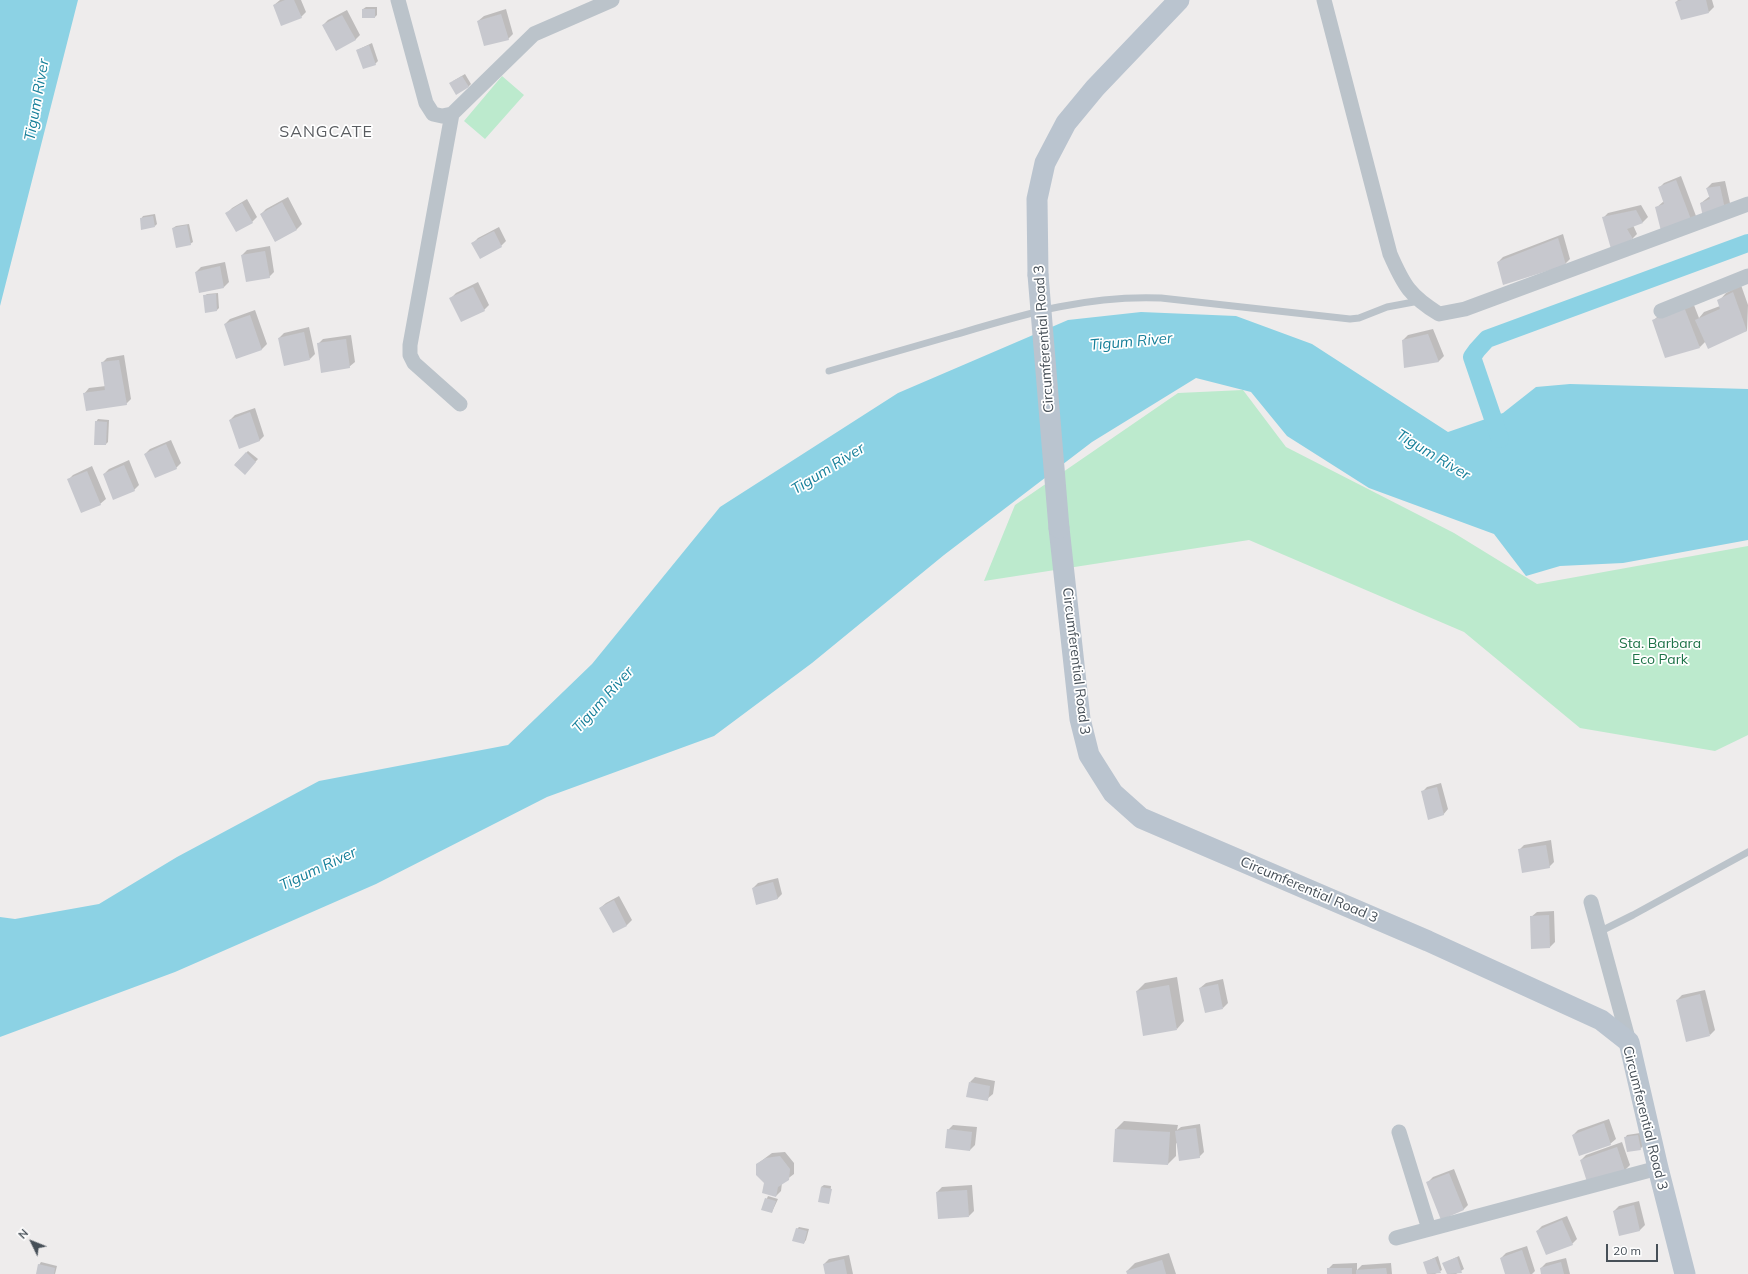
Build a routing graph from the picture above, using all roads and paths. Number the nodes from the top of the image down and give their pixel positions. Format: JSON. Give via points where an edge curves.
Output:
{"nodes":[{"id":1,"x":398,"y":0,"type":"edge"},
{"id":2,"x":612,"y":0,"type":"edge"},
{"id":3,"x":1179,"y":0,"type":"edge"},
{"id":4,"x":1324,"y":0,"type":"edge"},
{"id":5,"x":452,"y":114,"type":"junction"},
{"id":6,"x":1748,"y":204,"type":"edge"},
{"id":7,"x":1748,"y":276,"type":"edge"},
{"id":8,"x":1419,"y":301,"type":"junction"},
{"id":9,"x":1661,"y":311,"type":"dead end"},
{"id":10,"x":829,"y":371,"type":"dead end"},
{"id":11,"x":460,"y":404,"type":"dead end"},
{"id":12,"x":1748,"y":852,"type":"edge"},
{"id":13,"x":1591,"y":902,"type":"dead end"},
{"id":14,"x":1598,"y":932,"type":"junction"},
{"id":15,"x":1629,"y":1042,"type":"junction"},
{"id":16,"x":1399,"y":1132,"type":"dead end"},
{"id":17,"x":1658,"y":1168,"type":"junction"},
{"id":18,"x":1428,"y":1229,"type":"junction"},
{"id":19,"x":1396,"y":1238,"type":"dead end"},
{"id":20,"x":1684,"y":1274,"type":"edge"}],
"edges":[{"from":1,"to":5,"type":"street","via":[[426,103],[433,114]]},
{"from":2,"to":5,"type":"street","via":[[534,34]]},
{"from":3,"to":15,"type":"main road","name":"Circumferential Road 3","bridge":true,"via":[[1095,88],[1066,123],[1045,163],[1037,199],[1038,275],[1059,528],[1080,719],[1089,755],[1113,794],[1141,818],[1435,944],[1601,1020]]},
{"from":4,"to":8,"type":"street","via":[[1390,254],[1401,280]]},
{"from":5,"to":11,"type":"street","via":[[410,356],[414,363]]},
{"from":6,"to":8,"type":"street","via":[[1465,309],[1440,314]]},
{"from":7,"to":9,"type":"street"},
{"from":8,"to":10,"type":"lane","via":[[1387,307],[1350,319],[1161,298],[1100,300],[1036,311]]},
{"from":12,"to":14,"type":"lane"},
{"from":13,"to":14,"type":"street"},
{"from":14,"to":15,"type":"street"},
{"from":15,"to":17,"type":"main road","name":"Circumferential Road 3"},
{"from":16,"to":18,"type":"street"},
{"from":17,"to":18,"type":"street"},
{"from":17,"to":20,"type":"main road","name":"Circumferential Road 3"},
{"from":18,"to":19,"type":"street"}]}
